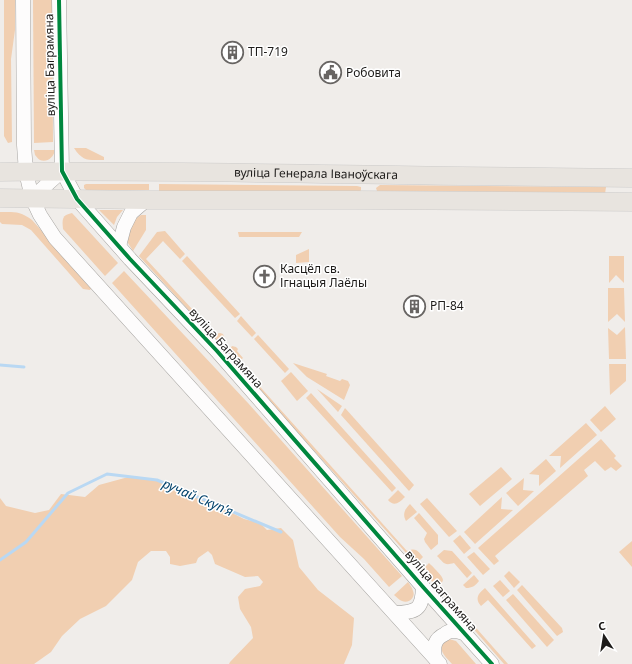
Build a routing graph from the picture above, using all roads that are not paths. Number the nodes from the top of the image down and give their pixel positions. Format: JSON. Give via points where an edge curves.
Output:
{"nodes":[{"id":1,"x":23,"y":0,"type":"edge"},
{"id":2,"x":59,"y":0,"type":"edge"},
{"id":3,"x":62,"y":171,"type":"junction"},
{"id":4,"x":0,"y":172,"type":"edge"},
{"id":5,"x":26,"y":172,"type":"junction"},
{"id":6,"x":356,"y":174,"type":"junction"},
{"id":7,"x":383,"y":175,"type":"junction"},
{"id":8,"x":632,"y":178,"type":"edge"},
{"id":9,"x":0,"y":198,"type":"edge"},
{"id":10,"x":32,"y":198,"type":"junction"},
{"id":11,"x":77,"y":199,"type":"junction"},
{"id":12,"x":146,"y":200,"type":"junction"},
{"id":13,"x":355,"y":200,"type":"junction"},
{"id":14,"x":383,"y":200,"type":"junction"},
{"id":15,"x":632,"y":202,"type":"edge"},
{"id":16,"x":120,"y":246,"type":"junction"},
{"id":17,"x":423,"y":586,"type":"junction"},
{"id":18,"x":394,"y":613,"type":"junction"},
{"id":19,"x":464,"y":632,"type":"junction"},
{"id":20,"x":437,"y":661,"type":"edge"},
{"id":21,"x":492,"y":664,"type":"edge"}],
"edges":[{"from":1,"to":5,"type":"street"},
{"from":2,"to":3,"type":"street","name":"вуліца Баграмяна"},
{"from":3,"to":5,"type":"main road","name":"вуліца Генерала Іваноўскага"},
{"from":3,"to":6,"type":"main road","name":"вуліца Генерала Іваноўскага"},
{"from":3,"to":10,"type":"street"},
{"from":3,"to":11,"type":"street","name":"вуліца Баграмяна"},
{"from":4,"to":5,"type":"main road","name":"вуліца Генерала Іваноўскага"},
{"from":5,"to":10,"type":"street"},
{"from":6,"to":7,"type":"main road","name":"вуліца Генерала Іваноўскага"},
{"from":6,"to":13,"type":"main road","via":[[363,178],[366,189],[364,195]]},
{"from":7,"to":8,"type":"main road","name":"вуліца Генерала Іваноўскага"},
{"from":7,"to":14,"type":"main road","via":[[377,177],[372,186],[376,198]]},
{"from":9,"to":10,"type":"main road","name":"вуліца Генерала Іваноўскага"},
{"from":10,"to":11,"type":"main road","name":"вуліца Генерала Іваноўскага"},
{"from":10,"to":18,"type":"street","via":[[55,238]]},
{"from":11,"to":12,"type":"main road","name":"вуліца Генерала Іваноўскага"},
{"from":11,"to":16,"type":"street","name":"вуліца Баграмяна"},
{"from":12,"to":13,"type":"main road","name":"вуліца Генерала Іваноўскага"},
{"from":12,"to":16,"type":"street","via":[[131,213],[124,227]]},
{"from":13,"to":14,"type":"main road","name":"вуліца Генерала Іваноўскага"},
{"from":14,"to":15,"type":"main road","name":"вуліца Генерала Іваноўскага"},
{"from":16,"to":17,"type":"street","name":"вуліца Баграмяна","via":[[217,351]]},
{"from":17,"to":18,"type":"street","via":[[423,598],[417,609]]},
{"from":17,"to":19,"type":"street","name":"вуліца Баграмяна"},
{"from":18,"to":20,"type":"street"},
{"from":19,"to":20,"type":"street","via":[[447,632],[440,637],[435,643],[434,650]]},
{"from":19,"to":21,"type":"street","name":"вуліца Баграмяна"}]}
